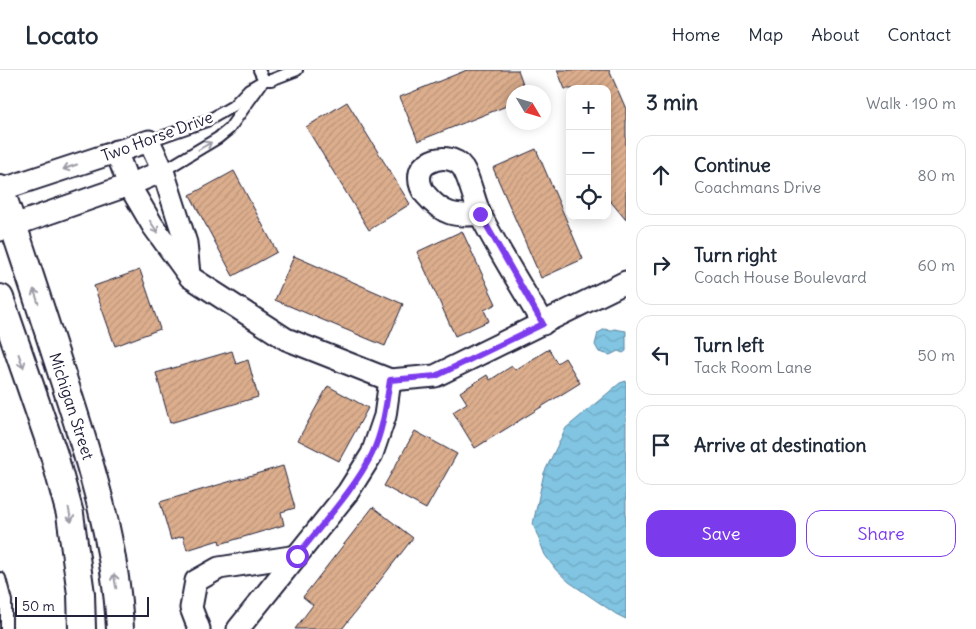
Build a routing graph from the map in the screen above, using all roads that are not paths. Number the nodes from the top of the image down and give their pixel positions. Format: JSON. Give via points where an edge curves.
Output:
{"nodes":[{"id":1,"x":259,"y":70,"type":"edge"},
{"id":2,"x":297,"y":70,"type":"edge"},
{"id":3,"x":264,"y":80,"type":"junction"},
{"id":4,"x":150,"y":141,"type":"junction"},
{"id":5,"x":116,"y":151,"type":"junction"},
{"id":6,"x":163,"y":171,"type":"junction"},
{"id":7,"x":129,"y":185,"type":"junction"},
{"id":8,"x":0,"y":190,"type":"edge"},
{"id":9,"x":480,"y":214,"type":"dead end"},
{"id":10,"x":7,"y":227,"type":"edge"},
{"id":11,"x":190,"y":277,"type":"junction"},
{"id":12,"x":626,"y":282,"type":"edge"},
{"id":13,"x":0,"y":298,"type":"edge"},
{"id":14,"x":543,"y":324,"type":"junction"},
{"id":15,"x":390,"y":380,"type":"junction"},
{"id":16,"x":297,"y":556,"type":"junction"},
{"id":17,"x":0,"y":578,"type":"edge"},
{"id":18,"x":6,"y":629,"type":"edge"},
{"id":19,"x":82,"y":629,"type":"edge"},
{"id":20,"x":120,"y":629,"type":"edge"},
{"id":21,"x":198,"y":629,"type":"edge"},
{"id":22,"x":238,"y":629,"type":"edge"}],
"edges":[{"from":1,"to":3,"type":"lane"},
{"from":2,"to":3,"type":"lane"},
{"from":3,"to":4,"type":"lane","name":"Two Horse Drive","via":[[249,89],[233,106],[208,121]]},
{"from":6,"to":3,"type":"lane","name":"Two Horse Drive","one_way":true,"via":[[229,129]]},
{"from":4,"to":5,"type":"street","name":"Two Horse Drive"},
{"from":4,"to":6,"type":"street"},
{"from":5,"to":7,"type":"street"},
{"from":5,"to":8,"type":"street","name":"Two Horse Drive","one_way":true},
{"from":6,"to":7,"type":"street","name":"Two Horse Drive"},
{"from":6,"to":11,"type":"street","via":[[186,243]]},
{"from":7,"to":10,"type":"street","name":"Two Horse Drive"},
{"from":7,"to":11,"type":"street","one_way":true},
{"from":8,"to":10,"type":"street","name":"Michigan Street"},
{"from":9,"to":14,"type":"street"},
{"from":20,"to":10,"type":"street","name":"Michigan Street","one_way":true,"via":[[119,600],[108,535],[89,457]]},
{"from":11,"to":15,"type":"street","via":[[286,339]]},
{"from":12,"to":14,"type":"street"},
{"from":13,"to":19,"type":"street","name":"Michigan Street","one_way":true,"via":[[54,455],[70,514],[81,594]]},
{"from":14,"to":15,"type":"street","via":[[436,376]]},
{"from":15,"to":16,"type":"street","via":[[385,416],[372,454],[348,492]]},
{"from":16,"to":21,"type":"street","via":[[219,568],[196,581],[191,608]]},
{"from":16,"to":22,"type":"street"},
{"from":17,"to":18,"type":"lane","via":[[6,601]]}]}
